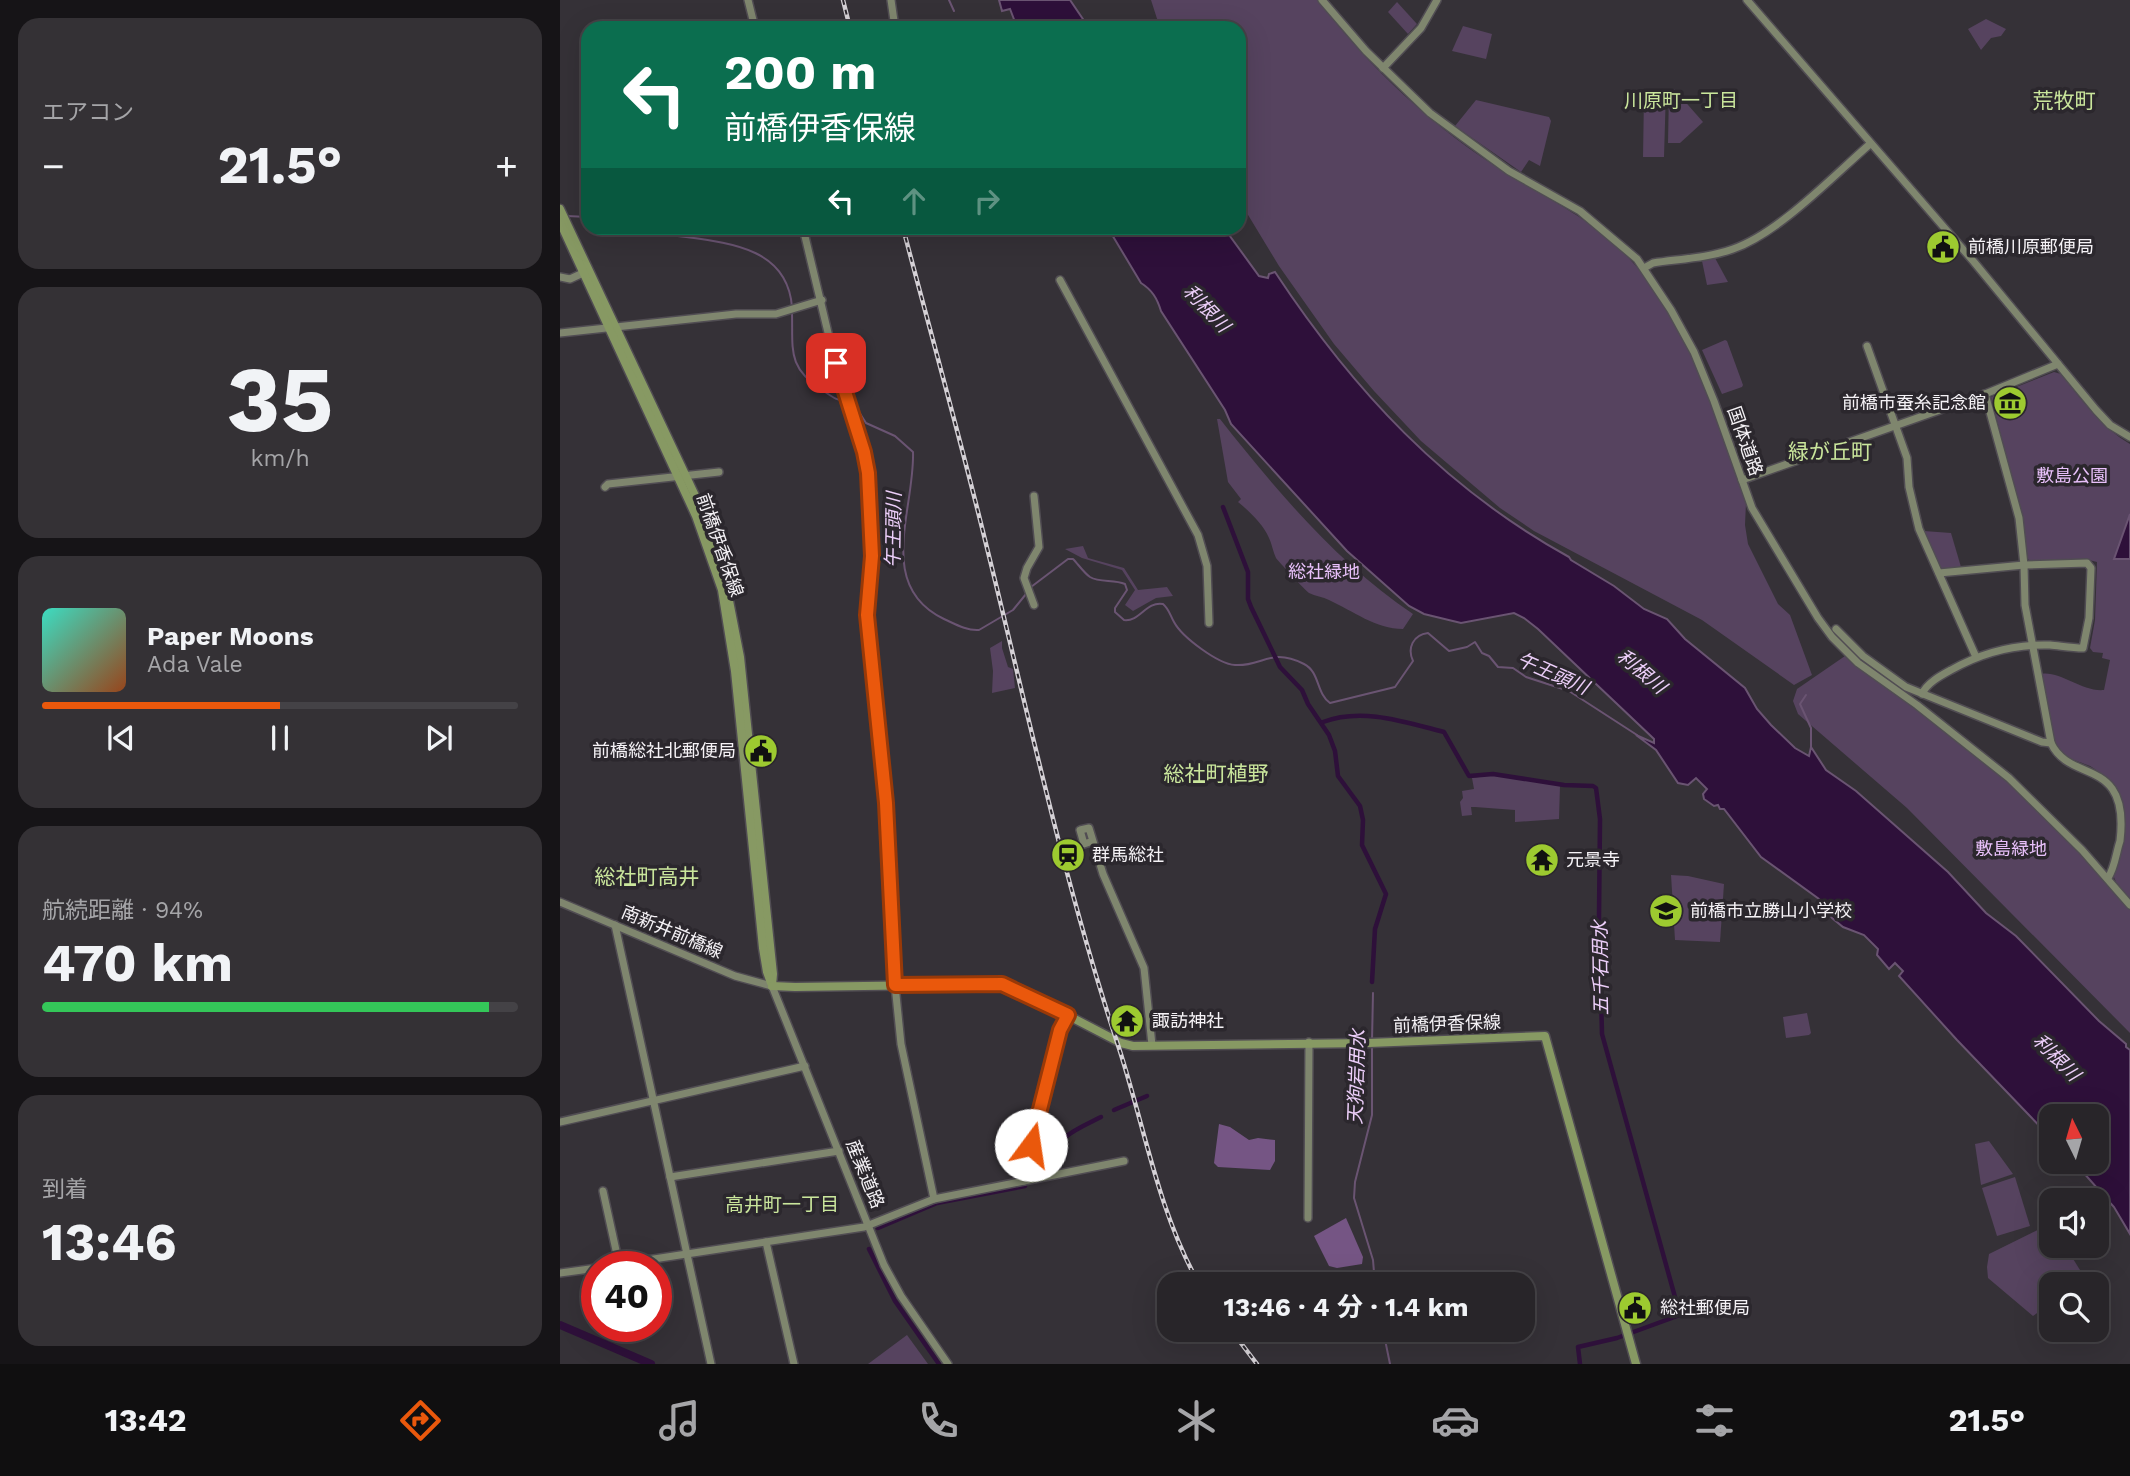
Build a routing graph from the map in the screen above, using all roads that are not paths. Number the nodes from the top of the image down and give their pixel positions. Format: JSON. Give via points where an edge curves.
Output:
{"nodes":[{"id":1,"x":748,"y":0,"type":"edge"},
{"id":2,"x":891,"y":0,"type":"edge"},
{"id":3,"x":1322,"y":0,"type":"edge"},
{"id":4,"x":1437,"y":0,"type":"edge"},
{"id":5,"x":1747,"y":0,"type":"edge"},
{"id":6,"x":753,"y":21,"type":"edge"},
{"id":7,"x":894,"y":21,"type":"edge"},
{"id":8,"x":1383,"y":68,"type":"junction"},
{"id":9,"x":1870,"y":144,"type":"junction"},
{"id":10,"x":560,"y":209,"type":"edge"},
{"id":11,"x":563,"y":222,"type":"edge"},
{"id":12,"x":805,"y":235,"type":"edge"},
{"id":13,"x":1644,"y":268,"type":"junction"},
{"id":14,"x":583,"y":274,"type":"junction"},
{"id":15,"x":560,"y":276,"type":"edge"},
{"id":16,"x":1060,"y":280,"type":"dead end"},
{"id":17,"x":822,"y":300,"type":"junction"},
{"id":18,"x":612,"y":328,"type":"junction"},
{"id":19,"x":560,"y":333,"type":"edge"},
{"id":20,"x":1867,"y":346,"type":"dead end"},
{"id":21,"x":2058,"y":364,"type":"junction"},
{"id":22,"x":1985,"y":394,"type":"junction"},
{"id":23,"x":1895,"y":426,"type":"junction"},
{"id":24,"x":2130,"y":426,"type":"edge"},
{"id":25,"x":2127,"y":436,"type":"edge"},
{"id":26,"x":1905,"y":454,"type":"junction"},
{"id":27,"x":719,"y":472,"type":"dead end"},
{"id":28,"x":682,"y":476,"type":"junction"},
{"id":29,"x":1742,"y":480,"type":"junction"},
{"id":30,"x":606,"y":487,"type":"dead end"},
{"id":31,"x":1034,"y":496,"type":"dead end"},
{"id":32,"x":2024,"y":565,"type":"junction"},
{"id":33,"x":1939,"y":573,"type":"junction"},
{"id":34,"x":1034,"y":605,"type":"dead end"},
{"id":35,"x":1209,"y":623,"type":"dead end"},
{"id":36,"x":1836,"y":629,"type":"dead end"},
{"id":37,"x":2032,"y":646,"type":"junction"},
{"id":38,"x":1976,"y":657,"type":"junction"},
{"id":39,"x":1922,"y":694,"type":"junction"},
{"id":40,"x":2051,"y":743,"type":"junction"},
{"id":41,"x":1089,"y":828,"type":"dead end"},
{"id":42,"x":2108,"y":878,"type":"junction"},
{"id":43,"x":560,"y":902,"type":"edge"},
{"id":44,"x":2130,"y":905,"type":"edge"},
{"id":45,"x":615,"y":925,"type":"junction"},
{"id":46,"x":895,"y":985,"type":"junction"},
{"id":47,"x":772,"y":986,"type":"junction"},
{"id":48,"x":1068,"y":1015,"type":"junction"},
{"id":49,"x":1309,"y":1042,"type":"junction"},
{"id":50,"x":1152,"y":1045,"type":"junction"},
{"id":51,"x":805,"y":1066,"type":"junction"},
{"id":52,"x":652,"y":1100,"type":"junction"},
{"id":53,"x":560,"y":1122,"type":"edge"},
{"id":54,"x":839,"y":1151,"type":"junction"},
{"id":55,"x":1124,"y":1161,"type":"dead end"},
{"id":56,"x":670,"y":1177,"type":"junction"},
{"id":57,"x":1024,"y":1181,"type":"junction"},
{"id":58,"x":603,"y":1191,"type":"dead end"},
{"id":59,"x":934,"y":1199,"type":"junction"},
{"id":60,"x":1308,"y":1218,"type":"dead end"},
{"id":61,"x":869,"y":1226,"type":"junction"},
{"id":62,"x":766,"y":1242,"type":"junction"},
{"id":63,"x":616,"y":1251,"type":"edge"},
{"id":64,"x":687,"y":1254,"type":"junction"},
{"id":65,"x":672,"y":1256,"type":"edge"},
{"id":66,"x":581,"y":1270,"type":"edge"},
{"id":67,"x":560,"y":1273,"type":"edge"},
{"id":68,"x":711,"y":1364,"type":"edge"},
{"id":69,"x":794,"y":1364,"type":"edge"},
{"id":70,"x":948,"y":1364,"type":"edge"},
{"id":71,"x":1636,"y":1364,"type":"edge"}],
"edges":[{"from":1,"to":6,"type":"street"},
{"from":2,"to":7,"type":"street"},
{"from":3,"to":8,"type":"street","name":"国体道路"},
{"from":4,"to":8,"type":"street","via":[[1420,28]]},
{"from":5,"to":9,"type":"street"},
{"from":8,"to":13,"type":"street","name":"国体道路","via":[[1435,118],[1508,171],[1580,211]]},
{"from":9,"to":13,"type":"street","via":[[1762,236],[1728,251]]},
{"from":9,"to":21,"type":"street"},
{"from":10,"to":11,"type":"main road"},
{"from":11,"to":14,"type":"main road","name":"前橋伊香保線"},
{"from":11,"to":18,"type":"main road","name":"前橋伊香保線"},
{"from":12,"to":17,"type":"street"},
{"from":13,"to":29,"type":"street","name":"国体道路","via":[[1694,352]]},
{"from":14,"to":15,"type":"street","via":[[570,279]]},
{"from":14,"to":18,"type":"main road","name":"前橋伊香保線"},
{"from":16,"to":35,"type":"street","via":[[1198,535],[1207,566]]},
{"from":17,"to":18,"type":"street","via":[[787,312]]},
{"from":17,"to":46,"type":"street","via":[[868,473],[872,556],[867,615],[886,803]]},
{"from":18,"to":19,"type":"street"},
{"from":18,"to":28,"type":"main road","name":"前橋伊香保線"},
{"from":20,"to":23,"type":"street"},
{"from":21,"to":22,"type":"street"},
{"from":21,"to":25,"type":"street","via":[[2100,415]]},
{"from":22,"to":23,"type":"street"},
{"from":22,"to":32,"type":"street","via":[[2019,518]]},
{"from":23,"to":26,"type":"street"},
{"from":23,"to":29,"type":"street"},
{"from":24,"to":25,"type":"street"},
{"from":26,"to":33,"type":"street","via":[[1918,525]]},
{"from":26,"to":38,"type":"street","via":[[1915,529]]},
{"from":27,"to":28,"type":"street"},
{"from":28,"to":30,"type":"street"},
{"from":28,"to":47,"type":"main road","name":"前橋伊香保線","via":[[719,557],[736,624]]},
{"from":29,"to":42,"type":"street","name":"国体道路","via":[[1758,519],[1832,637],[1867,670],[2008,778]]},
{"from":31,"to":34,"type":"street","via":[[1040,547],[1025,573]]},
{"from":32,"to":33,"type":"street"},
{"from":32,"to":37,"type":"street"},
{"from":32,"to":37,"type":"street","via":[[2087,563],[2091,568],[2085,647]]},
{"from":33,"to":38,"type":"street"},
{"from":36,"to":39,"type":"street","via":[[1863,656]]},
{"from":37,"to":38,"type":"street"},
{"from":37,"to":40,"type":"street"},
{"from":38,"to":39,"type":"street","via":[[1939,677]]},
{"from":39,"to":40,"type":"street"},
{"from":40,"to":42,"type":"street","via":[[2061,757],[2102,774],[2121,792],[2124,827]]},
{"from":41,"to":50,"type":"street","via":[[1103,874],[1144,968]]},
{"from":42,"to":44,"type":"street","name":"国体道路"},
{"from":43,"to":45,"type":"street","name":"南新井前橋線"},
{"from":45,"to":47,"type":"street","name":"南新井前橋線","via":[[735,976]]},
{"from":45,"to":52,"type":"street"},
{"from":46,"to":47,"type":"main road","name":"前橋伊香保線"},
{"from":46,"to":48,"type":"main road","name":"前橋伊香保線","via":[[1002,984]]},
{"from":46,"to":59,"type":"street","via":[[901,1044]]},
{"from":47,"to":51,"type":"street","name":"産業道路"},
{"from":48,"to":50,"type":"main road","name":"前橋伊香保線","via":[[1126,1045]]},
{"from":48,"to":57,"type":"street","via":[[1060,1030]]},
{"from":49,"to":50,"type":"main road","name":"前橋伊香保線"},
{"from":49,"to":60,"type":"street"},
{"from":49,"to":71,"type":"main road","name":"前橋伊香保線","via":[[1546,1038]]},
{"from":51,"to":52,"type":"street"},
{"from":51,"to":54,"type":"street","name":"産業道路"},
{"from":52,"to":53,"type":"street"},
{"from":52,"to":56,"type":"street"},
{"from":54,"to":56,"type":"street"},
{"from":54,"to":61,"type":"street","name":"産業道路"},
{"from":55,"to":57,"type":"street"},
{"from":56,"to":64,"type":"street"},
{"from":57,"to":59,"type":"street"},
{"from":58,"to":63,"type":"street"},
{"from":59,"to":61,"type":"street"},
{"from":61,"to":62,"type":"street"},
{"from":61,"to":70,"type":"street","name":"産業道路","via":[[901,1296]]},
{"from":62,"to":64,"type":"street"},
{"from":62,"to":69,"type":"street"},
{"from":64,"to":65,"type":"street"},
{"from":64,"to":68,"type":"street"},
{"from":66,"to":67,"type":"street"}]}
